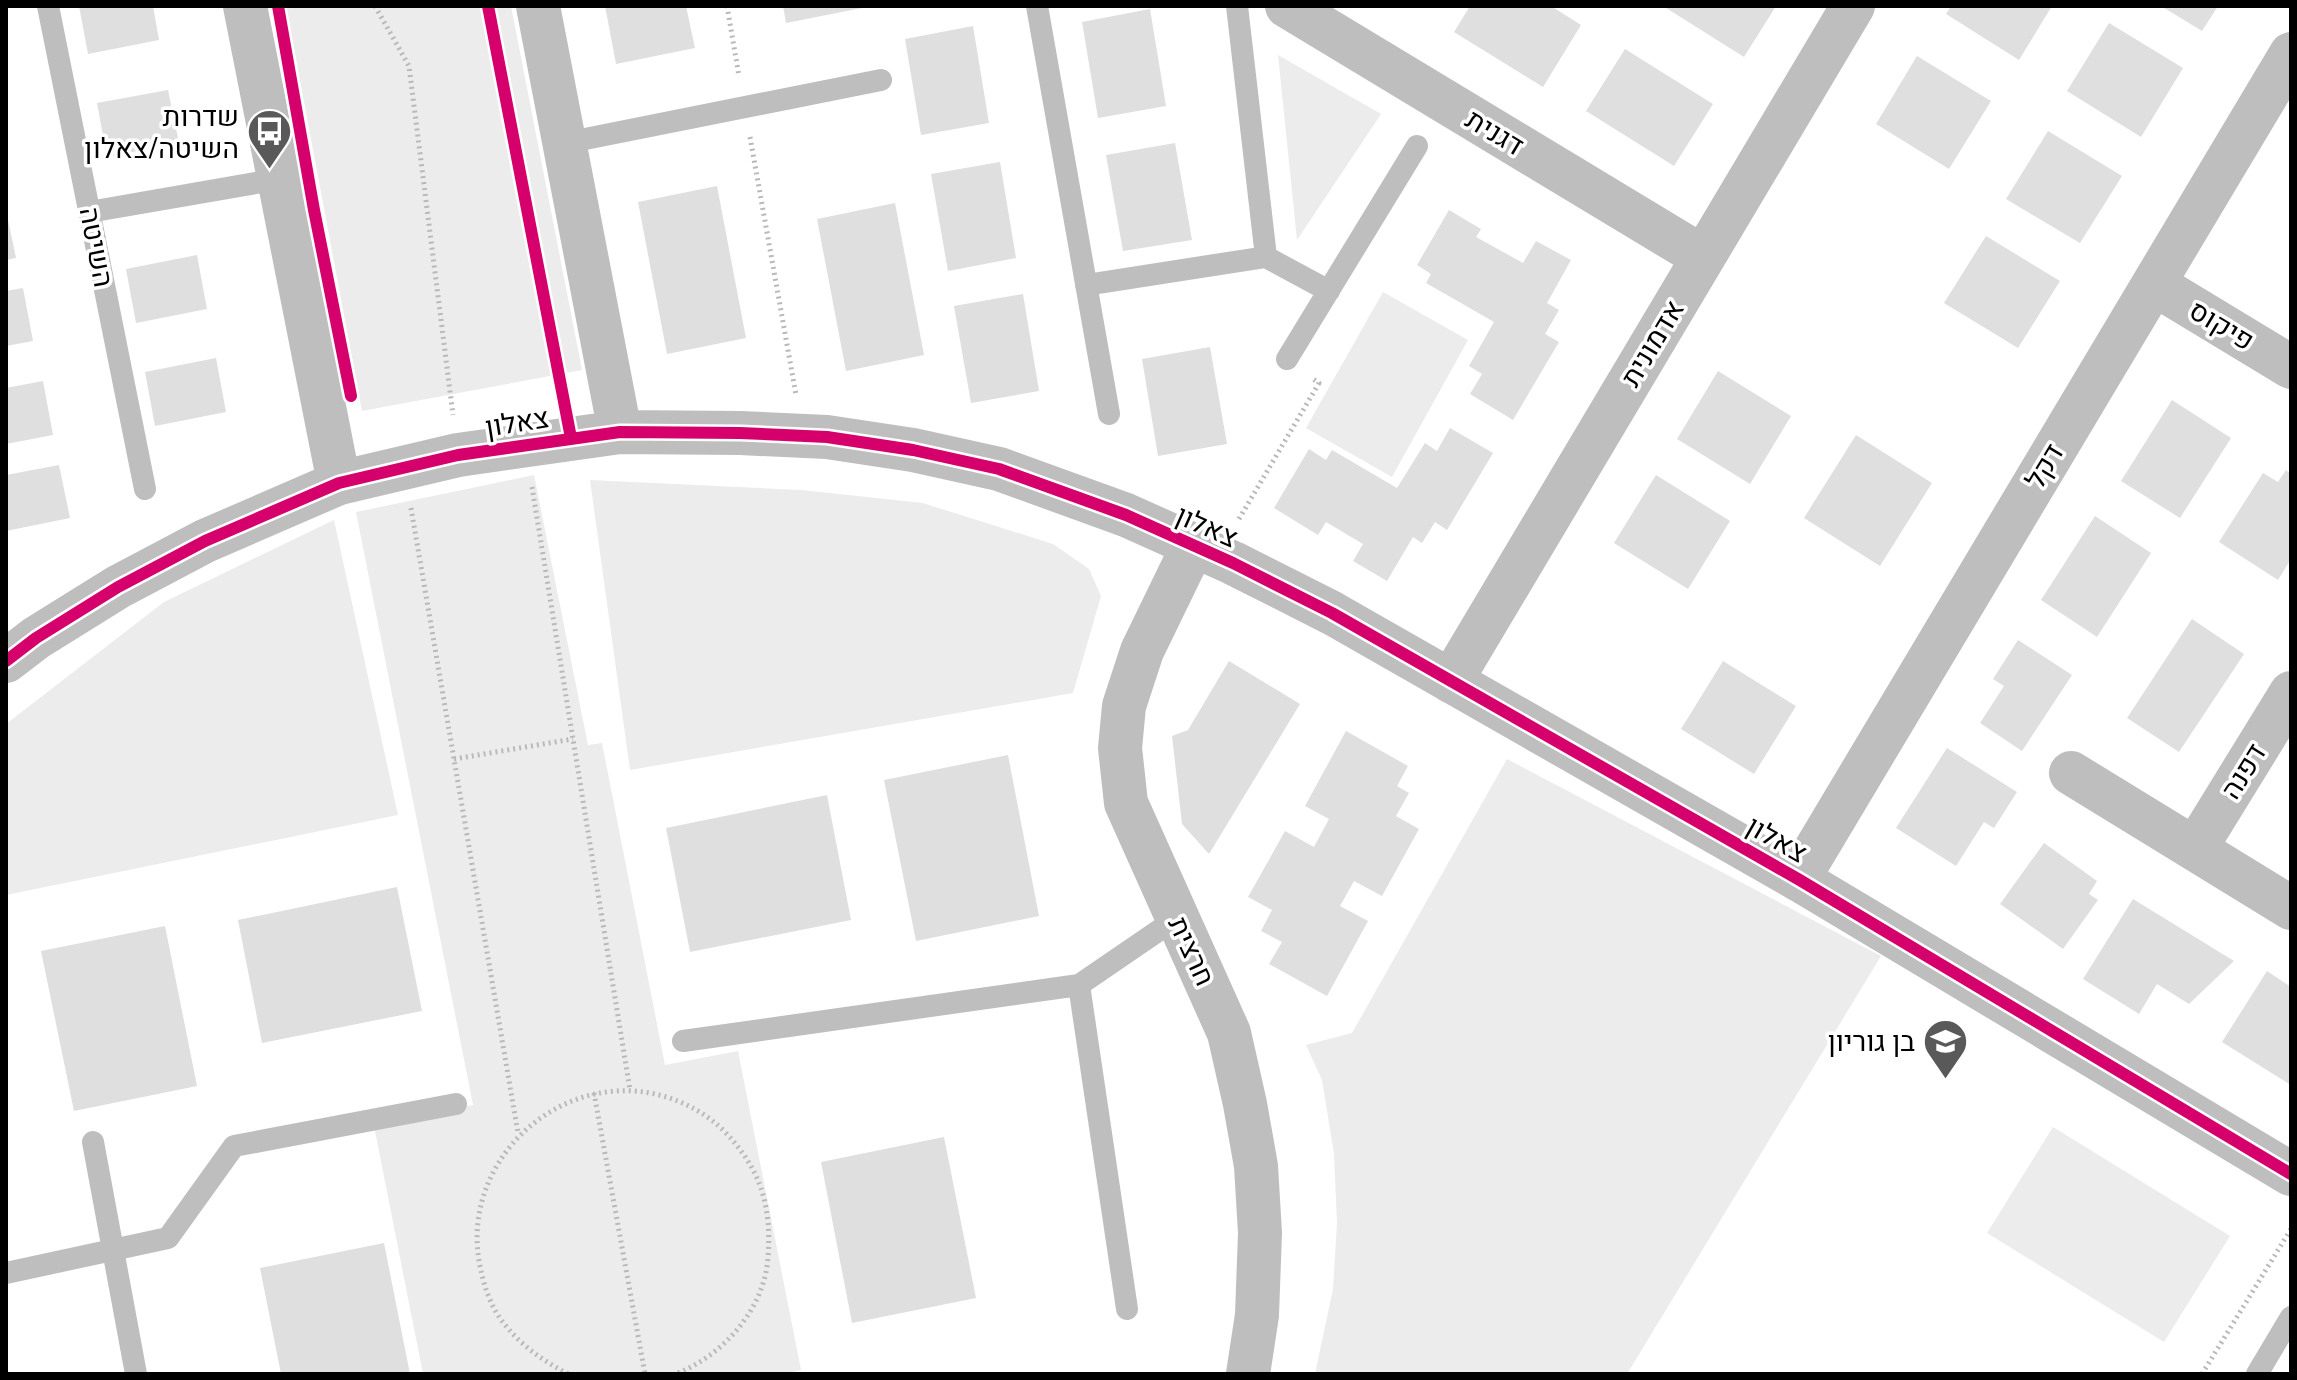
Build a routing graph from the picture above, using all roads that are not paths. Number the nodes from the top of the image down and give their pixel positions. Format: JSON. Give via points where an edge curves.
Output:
{"nodes":[{"id":1,"x":48,"y":6,"type":"edge"},
{"id":2,"x":245,"y":6,"type":"edge"},
{"id":3,"x":538,"y":6,"type":"edge"},
{"id":4,"x":1037,"y":6,"type":"edge"},
{"id":5,"x":1237,"y":6,"type":"edge"},
{"id":6,"x":1287,"y":6,"type":"edge"},
{"id":7,"x":1853,"y":6,"type":"edge"},
{"id":8,"x":2291,"y":54,"type":"edge"},
{"id":9,"x":881,"y":80,"type":"dead end"},
{"id":10,"x":565,"y":143,"type":"junction"},
{"id":11,"x":1417,"y":146,"type":"dead end"},
{"id":12,"x":279,"y":179,"type":"junction"},
{"id":13,"x":89,"y":212,"type":"junction"},
{"id":14,"x":1266,"y":257,"type":"junction"},
{"id":15,"x":1703,"y":257,"type":"junction"},
{"id":16,"x":2154,"y":284,"type":"junction"},
{"id":17,"x":1086,"y":285,"type":"junction"},
{"id":18,"x":1329,"y":291,"type":"junction"},
{"id":19,"x":1287,"y":359,"type":"road end"},
{"id":20,"x":2291,"y":367,"type":"edge"},
{"id":21,"x":1109,"y":414,"type":"dead end"},
{"id":22,"x":620,"y":432,"type":"junction"},
{"id":23,"x":339,"y":483,"type":"junction"},
{"id":24,"x":145,"y":489,"type":"dead end"},
{"id":25,"x":1205,"y":551,"type":"junction"},
{"id":26,"x":6,"y":661,"type":"edge"},
{"id":27,"x":1451,"y":681,"type":"junction"},
{"id":28,"x":2291,"y":693,"type":"edge"},
{"id":29,"x":2071,"y":773,"type":"dead end"},
{"id":30,"x":2195,"y":849,"type":"junction"},
{"id":31,"x":1798,"y":879,"type":"junction"},
{"id":32,"x":2291,"y":908,"type":"edge"},
{"id":33,"x":1177,"y":918,"type":"junction"},
{"id":34,"x":1079,"y":985,"type":"junction"},
{"id":35,"x":683,"y":1041,"type":"dead end"},
{"id":36,"x":456,"y":1104,"type":"dead end"},
{"id":37,"x":93,"y":1142,"type":"dead end"},
{"id":38,"x":2291,"y":1174,"type":"edge"},
{"id":39,"x":113,"y":1250,"type":"junction"},
{"id":40,"x":6,"y":1273,"type":"edge"},
{"id":41,"x":1127,"y":1309,"type":"dead end"},
{"id":42,"x":2291,"y":1317,"type":"edge"},
{"id":43,"x":136,"y":1374,"type":"edge"},
{"id":44,"x":1248,"y":1374,"type":"edge"},
{"id":45,"x":2257,"y":1374,"type":"edge"}],
"edges":[{"from":1,"to":13,"type":"lane","name":"השיטה"},
{"from":2,"to":12,"type":"street"},
{"from":3,"to":10,"type":"street"},
{"from":4,"to":17,"type":"lane"},
{"from":5,"to":14,"type":"lane"},
{"from":6,"to":15,"type":"street","name":"דגנית"},
{"from":7,"to":15,"type":"street","name":"אדמונית"},
{"from":8,"to":16,"type":"street","name":"דקל"},
{"from":9,"to":10,"type":"lane"},
{"from":10,"to":22,"type":"street"},
{"from":11,"to":18,"type":"lane"},
{"from":12,"to":13,"type":"lane"},
{"from":12,"to":23,"type":"street"},
{"from":13,"to":24,"type":"lane","name":"השיטה"},
{"from":14,"to":17,"type":"lane"},
{"from":14,"to":18,"type":"lane"},
{"from":15,"to":27,"type":"street","name":"אדמונית"},
{"from":16,"to":20,"type":"street","name":"פיקוס"},
{"from":16,"to":31,"type":"street","name":"דקל"},
{"from":17,"to":21,"type":"lane"},
{"from":18,"to":19,"type":"lane"},
{"from":22,"to":23,"type":"street","name":"צאלון","via":[[458,455]]},
{"from":22,"to":25,"type":"street","name":"צאלון","via":[[803,436],[913,450],[999,469],[1126,515]]},
{"from":23,"to":26,"type":"street","name":"צאלון","via":[[205,541],[118,587]]},
{"from":25,"to":27,"type":"street","name":"צאלון","via":[[1332,613]]},
{"from":25,"to":33,"type":"street","name":"חרצית","via":[[1142,651],[1124,706],[1120,748],[1126,803]]},
{"from":27,"to":31,"type":"street","name":"צאלון"},
{"from":28,"to":30,"type":"street","name":"דפנה"},
{"from":29,"to":30,"type":"street"},
{"from":30,"to":32,"type":"street"},
{"from":31,"to":38,"type":"street","name":"צאלון"},
{"from":33,"to":34,"type":"lane"},
{"from":33,"to":44,"type":"street","name":"חרצית","via":[[1229,1033],[1256,1166],[1257,1315]]},
{"from":34,"to":35,"type":"lane"},
{"from":34,"to":41,"type":"lane"},
{"from":36,"to":39,"type":"lane","via":[[234,1146],[168,1238]]},
{"from":37,"to":39,"type":"lane"},
{"from":39,"to":40,"type":"lane"},
{"from":39,"to":43,"type":"lane"},
{"from":42,"to":45,"type":"lane"}]}
